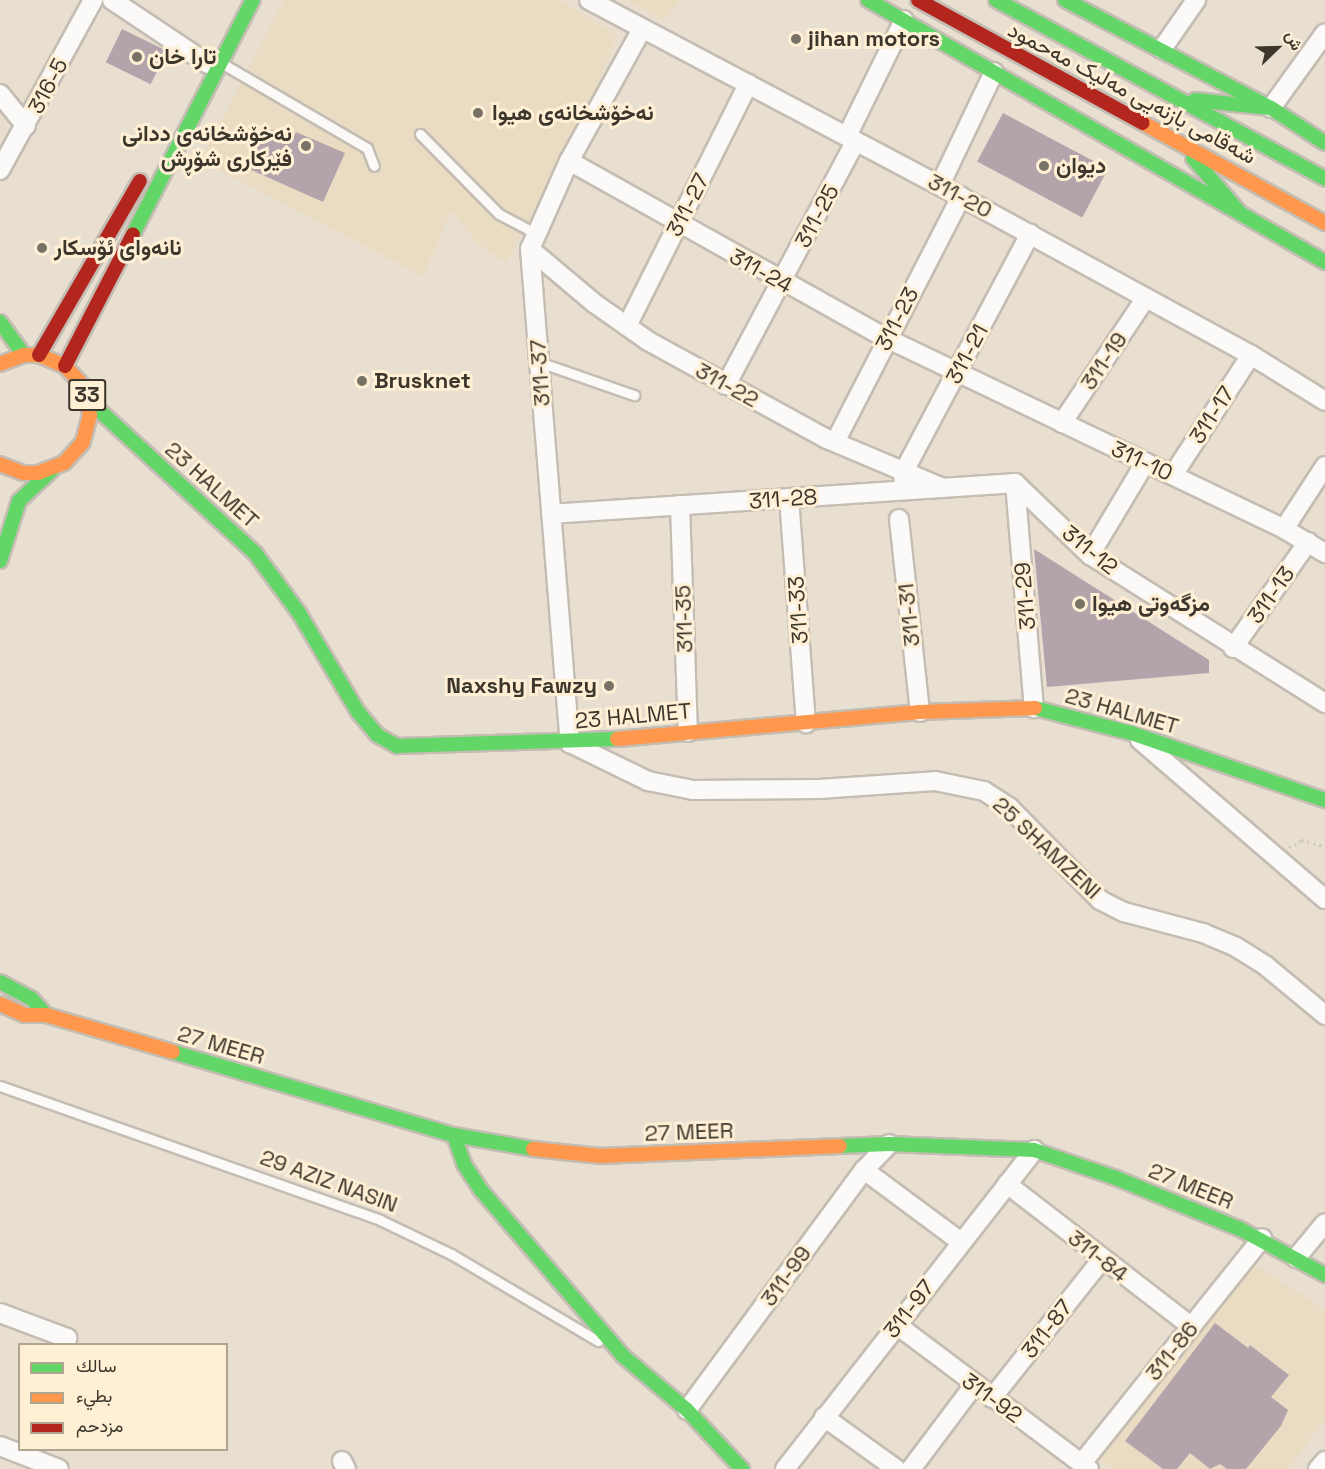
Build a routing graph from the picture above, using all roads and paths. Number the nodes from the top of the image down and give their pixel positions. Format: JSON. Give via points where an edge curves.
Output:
{"nodes":[{"id":1,"x":93,"y":0,"type":"edge"},
{"id":2,"x":112,"y":0,"type":"edge"},
{"id":3,"x":239,"y":0,"type":"edge"},
{"id":4,"x":254,"y":0,"type":"edge"},
{"id":5,"x":589,"y":0,"type":"edge"},
{"id":6,"x":868,"y":0,"type":"edge"},
{"id":7,"x":918,"y":0,"type":"edge"},
{"id":8,"x":996,"y":0,"type":"edge"},
{"id":9,"x":1011,"y":0,"type":"edge"},
{"id":10,"x":1065,"y":0,"type":"edge"},
{"id":11,"x":1196,"y":0,"type":"edge"},
{"id":12,"x":1031,"y":19,"type":"junction"},
{"id":13,"x":904,"y":20,"type":"junction"},
{"id":14,"x":642,"y":29,"type":"junction"},
{"id":15,"x":1325,"y":33,"type":"edge"},
{"id":16,"x":1162,"y":49,"type":"junction"},
{"id":17,"x":1022,"y":58,"type":"junction"},
{"id":18,"x":215,"y":63,"type":"junction"},
{"id":19,"x":994,"y":72,"type":"junction"},
{"id":20,"x":748,"y":84,"type":"junction"},
{"id":21,"x":0,"y":94,"type":"edge"},
{"id":22,"x":1177,"y":98,"type":"junction"},
{"id":23,"x":1271,"y":108,"type":"junction"},
{"id":24,"x":26,"y":126,"type":"junction"},
{"id":25,"x":167,"y":134,"type":"dead end"},
{"id":26,"x":420,"y":134,"type":"dead end"},
{"id":27,"x":852,"y":139,"type":"junction"},
{"id":28,"x":1176,"y":139,"type":"junction"},
{"id":29,"x":1325,"y":142,"type":"edge"},
{"id":30,"x":569,"y":161,"type":"junction"},
{"id":31,"x":150,"y":164,"type":"dead end"},
{"id":32,"x":374,"y":166,"type":"dead end"},
{"id":33,"x":0,"y":170,"type":"edge"},
{"id":34,"x":1325,"y":179,"type":"edge"},
{"id":35,"x":940,"y":185,"type":"junction"},
{"id":36,"x":961,"y":197,"type":"junction"},
{"id":37,"x":1240,"y":213,"type":"junction"},
{"id":38,"x":1325,"y":223,"type":"edge"},
{"id":39,"x":678,"y":225,"type":"junction"},
{"id":40,"x":1030,"y":234,"type":"junction"},
{"id":41,"x":534,"y":241,"type":"junction"},
{"id":42,"x":1325,"y":262,"type":"edge"},
{"id":43,"x":782,"y":283,"type":"junction"},
{"id":44,"x":1146,"y":299,"type":"junction"},
{"id":45,"x":0,"y":322,"type":"edge"},
{"id":46,"x":627,"y":326,"type":"junction"},
{"id":47,"x":886,"y":338,"type":"junction"},
{"id":48,"x":24,"y":355,"type":"junction"},
{"id":49,"x":39,"y":355,"type":"junction"},
{"id":50,"x":1251,"y":355,"type":"junction"},
{"id":51,"x":539,"y":362,"type":"junction"},
{"id":52,"x":0,"y":364,"type":"edge"},
{"id":53,"x":65,"y":366,"type":"junction"},
{"id":54,"x":956,"y":374,"type":"junction"},
{"id":55,"x":726,"y":385,"type":"junction"},
{"id":56,"x":634,"y":396,"type":"dead end"},
{"id":57,"x":89,"y":401,"type":"junction"},
{"id":58,"x":1325,"y":401,"type":"edge"},
{"id":59,"x":1062,"y":423,"type":"junction"},
{"id":60,"x":835,"y":442,"type":"junction"},
{"id":61,"x":1145,"y":462,"type":"junction"},
{"id":62,"x":0,"y":464,"type":"edge"},
{"id":63,"x":1325,"y":466,"type":"edge"},
{"id":64,"x":52,"y":470,"type":"junction"},
{"id":65,"x":1173,"y":476,"type":"junction"},
{"id":66,"x":904,"y":482,"type":"junction"},
{"id":67,"x":1015,"y":483,"type":"junction"},
{"id":68,"x":789,"y":498,"type":"junction"},
{"id":69,"x":680,"y":505,"type":"junction"},
{"id":70,"x":551,"y":514,"type":"junction"},
{"id":71,"x":899,"y":519,"type":"dead end"},
{"id":72,"x":1284,"y":529,"type":"junction"},
{"id":73,"x":1308,"y":542,"type":"junction"},
{"id":74,"x":1325,"y":553,"type":"edge"},
{"id":75,"x":1090,"y":555,"type":"junction"},
{"id":76,"x":0,"y":561,"type":"edge"},
{"id":77,"x":1233,"y":648,"type":"junction"},
{"id":78,"x":1325,"y":703,"type":"edge"},
{"id":79,"x":1034,"y":708,"type":"junction"},
{"id":80,"x":920,"y":712,"type":"junction"},
{"id":81,"x":806,"y":723,"type":"junction"},
{"id":82,"x":688,"y":732,"type":"junction"},
{"id":83,"x":1131,"y":733,"type":"junction"},
{"id":84,"x":570,"y":743,"type":"junction"},
{"id":85,"x":1325,"y":800,"type":"edge"},
{"id":86,"x":1325,"y":846,"type":"edge"},
{"id":87,"x":1278,"y":859,"type":"junction"},
{"id":88,"x":1325,"y":899,"type":"edge"},
{"id":89,"x":0,"y":982,"type":"edge"},
{"id":90,"x":0,"y":1004,"type":"edge"},
{"id":91,"x":46,"y":1015,"type":"junction"},
{"id":92,"x":1325,"y":1015,"type":"edge"},
{"id":93,"x":0,"y":1086,"type":"edge"},
{"id":94,"x":454,"y":1136,"type":"junction"},
{"id":95,"x":888,"y":1144,"type":"junction"},
{"id":96,"x":1034,"y":1150,"type":"junction"},
{"id":97,"x":864,"y":1170,"type":"junction"},
{"id":98,"x":1006,"y":1184,"type":"junction"},
{"id":99,"x":1325,"y":1223,"type":"edge"},
{"id":100,"x":1262,"y":1238,"type":"junction"},
{"id":101,"x":961,"y":1242,"type":"junction"},
{"id":102,"x":1296,"y":1258,"type":"junction"},
{"id":103,"x":1102,"y":1260,"type":"junction"},
{"id":104,"x":1325,"y":1275,"type":"edge"},
{"id":105,"x":0,"y":1313,"type":"edge"},
{"id":106,"x":897,"y":1325,"type":"junction"},
{"id":107,"x":1191,"y":1326,"type":"junction"},
{"id":108,"x":65,"y":1341,"type":"edge"},
{"id":109,"x":623,"y":1356,"type":"junction"},
{"id":110,"x":974,"y":1385,"type":"junction"},
{"id":111,"x":992,"y":1398,"type":"junction"},
{"id":112,"x":687,"y":1410,"type":"junction"},
{"id":113,"x":824,"y":1417,"type":"junction"},
{"id":114,"x":0,"y":1446,"type":"edge"},
{"id":115,"x":18,"y":1450,"type":"edge"},
{"id":116,"x":28,"y":1453,"type":"edge"},
{"id":117,"x":1325,"y":1461,"type":"edge"},
{"id":118,"x":1086,"y":1466,"type":"edge"},
{"id":119,"x":59,"y":1469,"type":"edge"},
{"id":120,"x":742,"y":1469,"type":"edge"},
{"id":121,"x":785,"y":1469,"type":"edge"},
{"id":122,"x":896,"y":1469,"type":"edge"},
{"id":123,"x":911,"y":1469,"type":"edge"},
{"id":124,"x":1318,"y":1469,"type":"edge"}],
"edges":[{"from":1,"to":24,"type":"street","name":"316-5"},
{"from":2,"to":18,"type":"street"},
{"from":3,"to":18,"type":"main road","number":"33"},
{"from":4,"to":18,"type":"main road","number":"33"},
{"from":5,"to":14,"type":"street","name":"311-20"},
{"from":6,"to":13,"type":"main road"},
{"from":7,"to":17,"type":"main road","name":"شەقامی بازنەیی مەلیک مەحمود"},
{"from":8,"to":12,"type":"main road","name":"شەقامی بازنەیی مەلیک مەحمود"},
{"from":9,"to":12,"type":"main road"},
{"from":10,"to":16,"type":"main road"},
{"from":11,"to":16,"type":"street"},
{"from":12,"to":22,"type":"main road","name":"شەقامی بازنەیی مەلیک مەحمود"},
{"from":13,"to":17,"type":"main road"},
{"from":13,"to":19,"type":"main road"},
{"from":13,"to":27,"type":"street","name":"311-25"},
{"from":14,"to":20,"type":"street","name":"311-20"},
{"from":14,"to":30,"type":"street","name":"311-37"},
{"from":15,"to":23,"type":"street"},
{"from":16,"to":23,"type":"main road"},
{"from":17,"to":28,"type":"main road","name":"شەقامی بازنەیی مەلیک مەحمود"},
{"from":18,"to":25,"type":"main road","number":"33"},
{"from":18,"to":32,"type":"lane","via":[[367,148]]},
{"from":18,"to":53,"type":"main road","number":"33"},
{"from":19,"to":35,"type":"street"},
{"from":19,"to":37,"type":"main road"},
{"from":20,"to":27,"type":"street","name":"311-20"},
{"from":20,"to":39,"type":"street","name":"311-27"},
{"from":21,"to":24,"type":"street"},
{"from":22,"to":23,"type":"main road"},
{"from":22,"to":34,"type":"main road","name":"شەقامی بازنەیی مەلیک مەحمود"},
{"from":23,"to":29,"type":"main road"},
{"from":24,"to":33,"type":"street","name":"316-5"},
{"from":26,"to":41,"type":"lane","via":[[499,214]]},
{"from":27,"to":35,"type":"street","name":"311-20"},
{"from":27,"to":43,"type":"street","name":"311-25"},
{"from":28,"to":37,"type":"main road"},
{"from":28,"to":38,"type":"main road","name":"شەقامی بازنەیی مەلیک مەحمود"},
{"from":30,"to":39,"type":"street","name":"311-24"},
{"from":30,"to":41,"type":"street","name":"311-37"},
{"from":31,"to":49,"type":"main road"},
{"from":35,"to":36,"type":"street","name":"311-20"},
{"from":36,"to":40,"type":"street","name":"311-20"},
{"from":36,"to":47,"type":"street","name":"311-23"},
{"from":37,"to":42,"type":"main road"},
{"from":39,"to":43,"type":"street","name":"311-24"},
{"from":39,"to":46,"type":"street","name":"311-27"},
{"from":40,"to":44,"type":"street","name":"311-20"},
{"from":40,"to":54,"type":"street","name":"311-21"},
{"from":41,"to":46,"type":"street","name":"311-22"},
{"from":41,"to":51,"type":"street","name":"311-37"},
{"from":43,"to":47,"type":"street","name":"311-24"},
{"from":43,"to":55,"type":"street","name":"311-25"},
{"from":44,"to":50,"type":"street","name":"311-20"},
{"from":44,"to":59,"type":"street","name":"311-19"},
{"from":45,"to":48,"type":"main road"},
{"from":46,"to":55,"type":"street","name":"311-22"},
{"from":47,"to":54,"type":"street","name":"311-24"},
{"from":47,"to":60,"type":"street","name":"311-23"},
{"from":48,"to":49,"type":"main road","number":"33"},
{"from":48,"to":52,"type":"main road","number":"33"},
{"from":49,"to":53,"type":"main road","number":"33"},
{"from":50,"to":58,"type":"street","name":"311-20"},
{"from":50,"to":65,"type":"street","name":"311-17"},
{"from":51,"to":56,"type":"lane"},
{"from":51,"to":70,"type":"street","name":"311-37"},
{"from":53,"to":57,"type":"main road","number":"33","via":[[84,387]]},
{"from":54,"to":59,"type":"street","name":"311-10"},
{"from":54,"to":66,"type":"street","name":"311-21"},
{"from":55,"to":60,"type":"street","name":"311-22"},
{"from":57,"to":64,"type":"main road","number":"33","via":[[88,429],[83,442],[64,464]]},
{"from":57,"to":84,"type":"main road","name":"23 HALMET","via":[[255,553],[299,613],[358,712],[377,735],[407,747]]},
{"from":59,"to":61,"type":"street","name":"311-10"},
{"from":60,"to":66,"type":"street","name":"311-22"},
{"from":61,"to":65,"type":"street","name":"311-10"},
{"from":61,"to":75,"type":"street"},
{"from":62,"to":64,"type":"main road","via":[[24,473]]},
{"from":63,"to":72,"type":"street"},
{"from":64,"to":76,"type":"main road","number":"33","via":[[19,501]]},
{"from":65,"to":72,"type":"street","name":"311-10"},
{"from":66,"to":67,"type":"street","name":"311-22","via":[[943,488]]},
{"from":66,"to":68,"type":"street","name":"311-28"},
{"from":67,"to":75,"type":"street","name":"311-12"},
{"from":67,"to":79,"type":"street","name":"311-29"},
{"from":68,"to":69,"type":"street","name":"311-28"},
{"from":68,"to":81,"type":"street","name":"311-33"},
{"from":69,"to":70,"type":"street","name":"311-28"},
{"from":69,"to":82,"type":"street","name":"311-35"},
{"from":70,"to":84,"type":"street","name":"311-37"},
{"from":71,"to":80,"type":"street","name":"311-31"},
{"from":72,"to":73,"type":"street","name":"311-10"},
{"from":73,"to":74,"type":"street","name":"311-10"},
{"from":73,"to":77,"type":"street","name":"311-13"},
{"from":75,"to":77,"type":"street","name":"311-12"},
{"from":77,"to":78,"type":"street","name":"311-12"},
{"from":79,"to":80,"type":"main road","name":"23 HALMET"},
{"from":79,"to":83,"type":"main road","name":"23 HALMET"},
{"from":80,"to":81,"type":"main road","name":"23 HALMET"},
{"from":81,"to":82,"type":"main road","name":"23 HALMET"},
{"from":82,"to":84,"type":"main road","name":"23 HALMET"},
{"from":83,"to":85,"type":"main road","name":"23 HALMET"},
{"from":83,"to":87,"type":"street"},
{"from":84,"to":92,"type":"street","name":"25 SHAMZENI","via":[[648,781],[693,790],[819,789],[935,781],[984,791],[1025,822],[1100,900],[1124,912],[1236,946]]},
{"from":86,"to":87,"type":"path","via":[[1298,840]]},
{"from":87,"to":88,"type":"street"},
{"from":89,"to":91,"type":"main road","name":"27 MEER","via":[[32,999]]},
{"from":90,"to":91,"type":"main road","name":"27 MEER","via":[[25,1016]]},
{"from":91,"to":94,"type":"main road","name":"27 MEER"},
{"from":93,"to":109,"type":"lane","name":"29 AZIZ NASIN","via":[[380,1220],[451,1254]]},
{"from":94,"to":95,"type":"main road","name":"27 MEER","via":[[551,1153],[601,1155]]},
{"from":94,"to":109,"type":"main road","name":"29 AZIZ NASIN","via":[[464,1164],[480,1189]]},
{"from":95,"to":96,"type":"main road","name":"27 MEER"},
{"from":95,"to":97,"type":"street","name":"311-99"},
{"from":96,"to":98,"type":"street","name":"311-97"},
{"from":96,"to":100,"type":"main road","name":"27 MEER","via":[[1116,1178]]},
{"from":97,"to":101,"type":"street"},
{"from":97,"to":112,"type":"street","name":"311-99"},
{"from":98,"to":101,"type":"street","name":"311-97"},
{"from":98,"to":103,"type":"street","name":"311-84"},
{"from":99,"to":102,"type":"street"},
{"from":100,"to":102,"type":"main road","name":"27 MEER"},
{"from":100,"to":107,"type":"street","name":"311-86"},
{"from":101,"to":106,"type":"street","name":"311-97"},
{"from":102,"to":104,"type":"main road","name":"27 MEER"},
{"from":103,"to":107,"type":"street","name":"311-84"},
{"from":103,"to":111,"type":"street","name":"311-87"},
{"from":105,"to":108,"type":"street"},
{"from":106,"to":110,"type":"street","name":"311-92"},
{"from":106,"to":113,"type":"street","name":"311-97"},
{"from":107,"to":118,"type":"street","name":"311-86"},
{"from":109,"to":112,"type":"main road","name":"29 AZIZ NASIN"},
{"from":110,"to":111,"type":"street","name":"311-92"},
{"from":110,"to":123,"type":"street"},
{"from":111,"to":118,"type":"street","name":"311-92"},
{"from":112,"to":120,"type":"main road","name":"29 AZIZ NASIN"},
{"from":113,"to":121,"type":"street","name":"311-97"},
{"from":113,"to":122,"type":"street"},
{"from":114,"to":115,"type":"street"},
{"from":116,"to":119,"type":"street"},
{"from":117,"to":124,"type":"street"}]}
